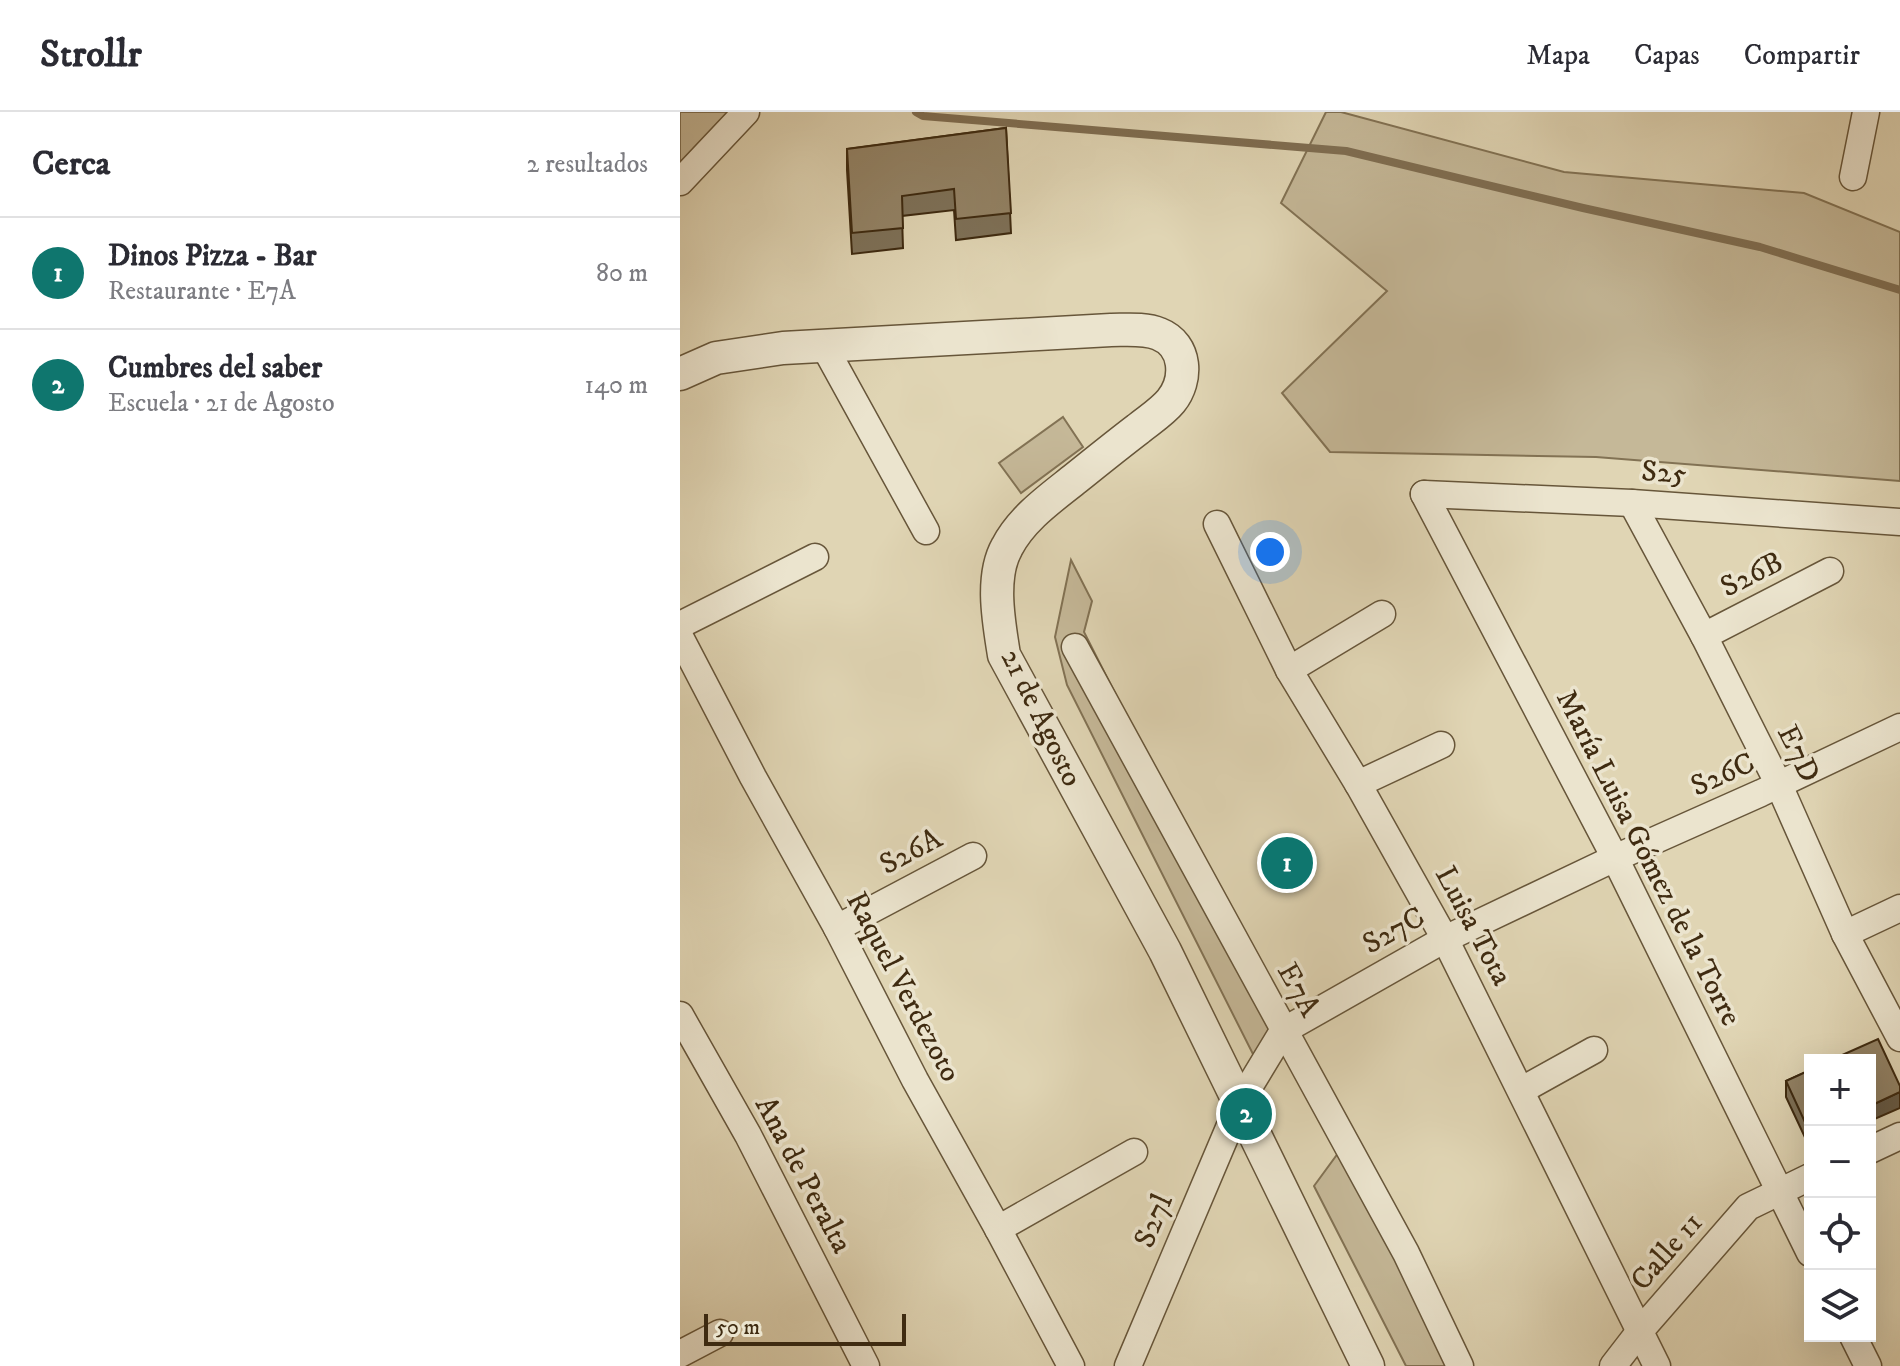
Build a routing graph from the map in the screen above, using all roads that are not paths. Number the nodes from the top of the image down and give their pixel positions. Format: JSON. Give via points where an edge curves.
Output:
{"nodes":[{"id":1,"x":746,"y":112,"type":"edge"},
{"id":2,"x":1866,"y":112,"type":"edge"},
{"id":3,"x":1853,"y":177,"type":"dead end"},
{"id":4,"x":680,"y":182,"type":"edge"},
{"id":5,"x":824,"y":346,"type":"junction"},
{"id":6,"x":680,"y":374,"type":"edge"},
{"id":7,"x":1424,"y":494,"type":"joint"},
{"id":8,"x":1632,"y":503,"type":"junction"},
{"id":9,"x":1900,"y":522,"type":"edge"},
{"id":10,"x":1217,"y":524,"type":"dead end"},
{"id":11,"x":926,"y":531,"type":"dead end"},
{"id":12,"x":815,"y":557,"type":"dead end"},
{"id":13,"x":1830,"y":571,"type":"dead end"},
{"id":14,"x":1382,"y":614,"type":"dead end"},
{"id":15,"x":680,"y":625,"type":"edge"},
{"id":16,"x":1704,"y":636,"type":"junction"},
{"id":17,"x":680,"y":637,"type":"edge"},
{"id":18,"x":1075,"y":647,"type":"dead end"},
{"id":19,"x":1289,"y":670,"type":"junction"},
{"id":20,"x":1900,"y":727,"type":"edge"},
{"id":21,"x":1441,"y":745,"type":"dead end"},
{"id":22,"x":1358,"y":784,"type":"junction"},
{"id":23,"x":1779,"y":785,"type":"junction"},
{"id":24,"x":973,"y":856,"type":"dead end"},
{"id":25,"x":1615,"y":858,"type":"junction"},
{"id":26,"x":1900,"y":908,"type":"edge"},
{"id":27,"x":837,"y":928,"type":"junction"},
{"id":28,"x":1845,"y":934,"type":"junction"},
{"id":29,"x":1445,"y":939,"type":"junction"},
{"id":30,"x":680,"y":1015,"type":"edge"},
{"id":31,"x":1283,"y":1031,"type":"junction"},
{"id":32,"x":1900,"y":1038,"type":"edge"},
{"id":33,"x":1594,"y":1050,"type":"dead end"},
{"id":34,"x":1522,"y":1090,"type":"junction"},
{"id":35,"x":1240,"y":1102,"type":"junction"},
{"id":36,"x":1900,"y":1136,"type":"edge"},
{"id":37,"x":1876,"y":1147,"type":"edge"},
{"id":38,"x":1134,"y":1152,"type":"dead end"},
{"id":39,"x":1804,"y":1180,"type":"edge"},
{"id":40,"x":1778,"y":1191,"type":"junction"},
{"id":41,"x":998,"y":1229,"type":"junction"},
{"id":42,"x":1804,"y":1241,"type":"edge"},
{"id":43,"x":1640,"y":1331,"type":"junction"},
{"id":44,"x":720,"y":1333,"type":"dead end"},
{"id":45,"x":1856,"y":1342,"type":"edge"},
{"id":46,"x":680,"y":1354,"type":"edge"},
{"id":47,"x":866,"y":1366,"type":"edge"},
{"id":48,"x":1071,"y":1366,"type":"edge"},
{"id":49,"x":1128,"y":1366,"type":"edge"},
{"id":50,"x":1368,"y":1366,"type":"edge"},
{"id":51,"x":1460,"y":1366,"type":"edge"},
{"id":52,"x":1613,"y":1366,"type":"edge"},
{"id":53,"x":1657,"y":1366,"type":"edge"},
{"id":54,"x":1868,"y":1366,"type":"edge"}],
"edges":[{"from":1,"to":4,"type":"street"},
{"from":2,"to":3,"type":"street"},
{"from":5,"to":6,"type":"street","name":"21 de Agosto","via":[[716,358]]},
{"from":5,"to":11,"type":"street"},
{"from":5,"to":35,"type":"street","name":"21 de Agosto","via":[[1146,331],[1168,339],[1181,357],[1183,379],[1170,402],[1050,498],[1005,549],[997,594],[999,625],[1010,667],[1165,951]]},
{"from":7,"to":8,"type":"street","name":"S25"},
{"from":7,"to":25,"type":"street","name":"María Luisa Gómez de la Torre"},
{"from":8,"to":9,"type":"street","name":"S25"},
{"from":8,"to":16,"type":"street","name":"E7D"},
{"from":10,"to":19,"type":"street","name":"Luisa Tota"},
{"from":12,"to":15,"type":"street"},
{"from":13,"to":16,"type":"street","name":"S26B"},
{"from":14,"to":19,"type":"street"},
{"from":16,"to":23,"type":"street","name":"E7D"},
{"from":17,"to":27,"type":"street","name":"Raquel Verdezoto"},
{"from":18,"to":31,"type":"street","name":"E7A"},
{"from":19,"to":22,"type":"street","name":"Luisa Tota"},
{"from":20,"to":23,"type":"street","name":"S26C"},
{"from":21,"to":22,"type":"street"},
{"from":22,"to":29,"type":"street","name":"Luisa Tota"},
{"from":23,"to":25,"type":"street","name":"S26C"},
{"from":23,"to":28,"type":"street","name":"E7D"},
{"from":24,"to":27,"type":"street","name":"S26A"},
{"from":25,"to":29,"type":"street","name":"S27C"},
{"from":25,"to":40,"type":"street","name":"María Luisa Gómez de la Torre"},
{"from":26,"to":28,"type":"street"},
{"from":27,"to":41,"type":"street","name":"Raquel Verdezoto"},
{"from":28,"to":32,"type":"street","name":"E7D"},
{"from":29,"to":31,"type":"street","name":"S27C"},
{"from":29,"to":34,"type":"street","name":"Luisa Tota"},
{"from":30,"to":47,"type":"street","name":"Ana de Peralta"},
{"from":31,"to":35,"type":"street","name":"S27C"},
{"from":31,"to":51,"type":"street","name":"E7A","via":[[1406,1253]]},
{"from":33,"to":34,"type":"street"},
{"from":34,"to":43,"type":"street","name":"Luisa Tota"},
{"from":35,"to":49,"type":"street","name":"S27l"},
{"from":35,"to":50,"type":"street","name":"21 de Agosto"},
{"from":36,"to":37,"type":"street"},
{"from":38,"to":41,"type":"street"},
{"from":39,"to":40,"type":"street","name":"Calle 11"},
{"from":40,"to":42,"type":"street","name":"María Luisa Gómez de la Torre"},
{"from":40,"to":43,"type":"street","name":"Calle 11","via":[[1748,1207]]},
{"from":41,"to":48,"type":"street","name":"Raquel Verdezoto"},
{"from":43,"to":52,"type":"street","name":"Calle 11"},
{"from":43,"to":53,"type":"street","name":"Luisa Tota"},
{"from":44,"to":46,"type":"street"},
{"from":45,"to":54,"type":"street"}]}
